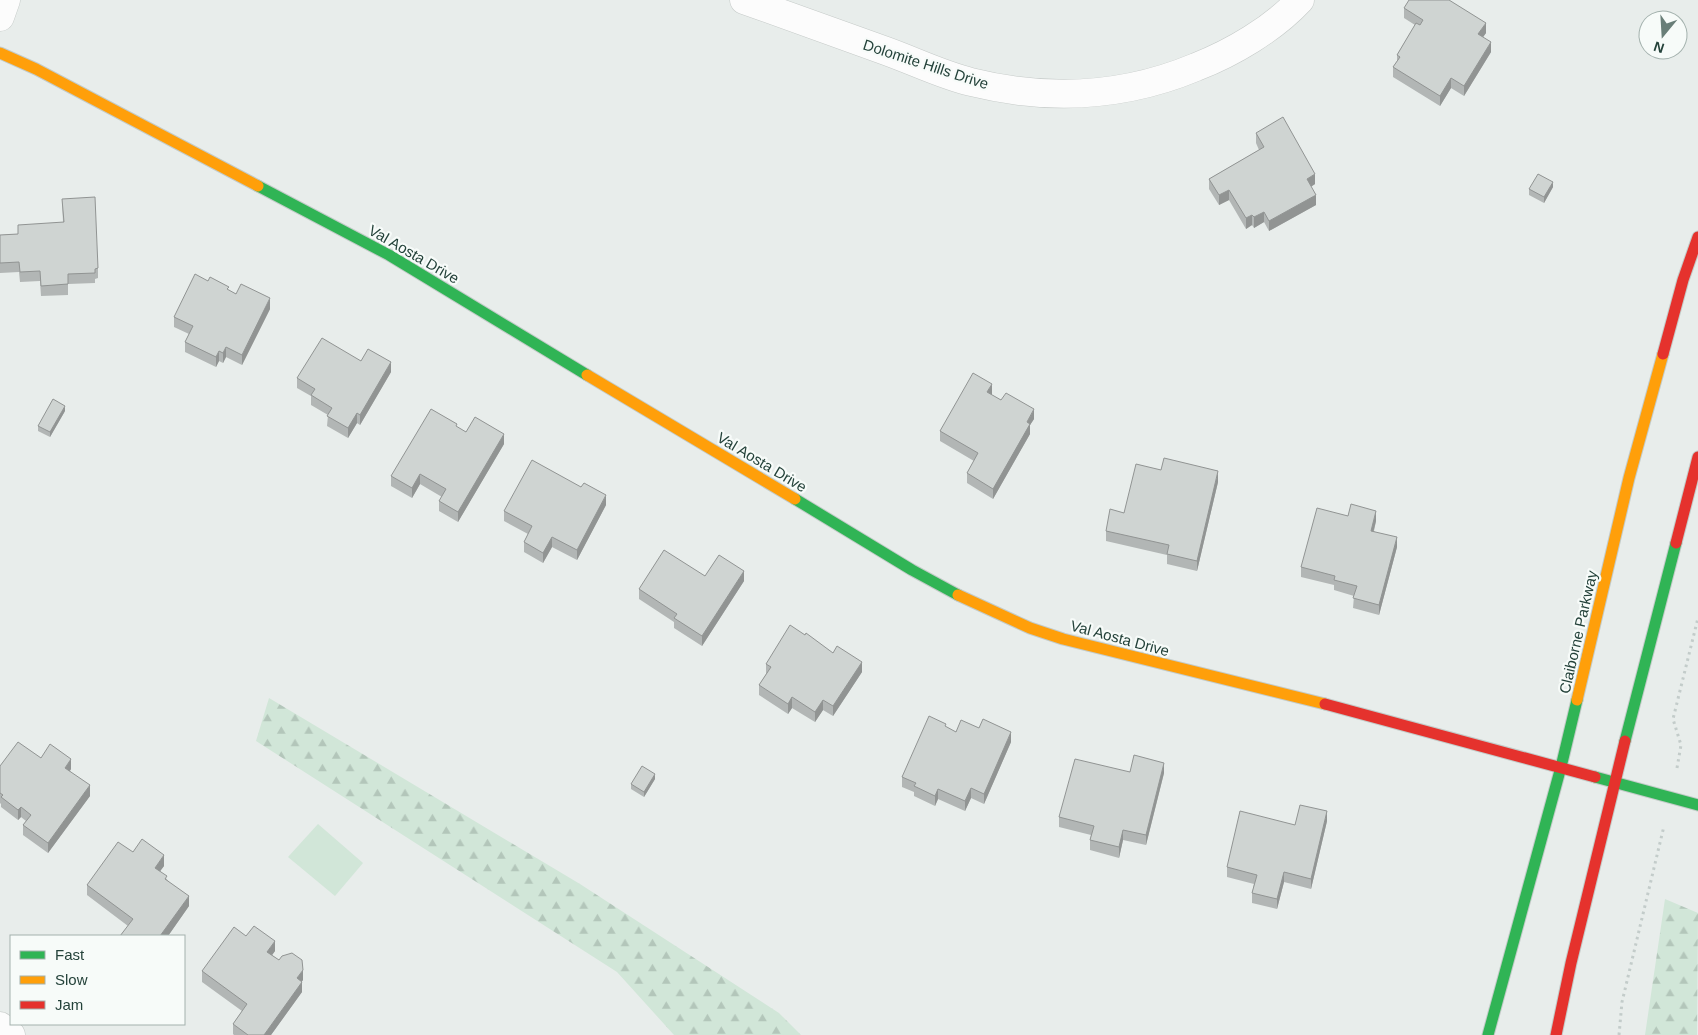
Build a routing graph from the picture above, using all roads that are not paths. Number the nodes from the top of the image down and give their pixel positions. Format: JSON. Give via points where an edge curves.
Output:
{"nodes":[{"id":1,"x":6,"y":0,"type":"edge"},
{"id":2,"x":744,"y":0,"type":"edge"},
{"id":3,"x":1300,"y":0,"type":"edge"},
{"id":4,"x":0,"y":17,"type":"edge"},
{"id":5,"x":0,"y":54,"type":"edge"},
{"id":6,"x":1698,"y":236,"type":"edge"},
{"id":7,"x":1698,"y":457,"type":"edge"},
{"id":8,"x":1561,"y":767,"type":"junction"},
{"id":9,"x":1615,"y":781,"type":"junction"},
{"id":10,"x":1698,"y":805,"type":"edge"},
{"id":11,"x":0,"y":1026,"type":"edge"},
{"id":12,"x":11,"y":1035,"type":"edge"},
{"id":13,"x":1488,"y":1035,"type":"edge"},
{"id":14,"x":1556,"y":1035,"type":"edge"}],
"edges":[{"from":1,"to":4,"type":"street"},
{"from":2,"to":3,"type":"street","name":"Dolomite Hills Drive","via":[[969,81],[1018,92],[1066,95],[1116,91],[1169,78],[1215,60],[1257,36]]},
{"from":5,"to":8,"type":"street","name":"Val Aosta Drive","via":[[36,69],[389,255],[963,598],[1030,628],[1080,644]]},
{"from":6,"to":8,"type":"street","name":"Claiborne Parkway","via":[[1629,478]]},
{"from":7,"to":9,"type":"street"},
{"from":8,"to":9,"type":"street","name":"Val Aosta Drive"},
{"from":8,"to":13,"type":"street","name":"Claiborne Parkway"},
{"from":9,"to":10,"type":"street","name":"Val Aosta Drive"},
{"from":9,"to":14,"type":"street"},
{"from":11,"to":12,"type":"street"}]}
